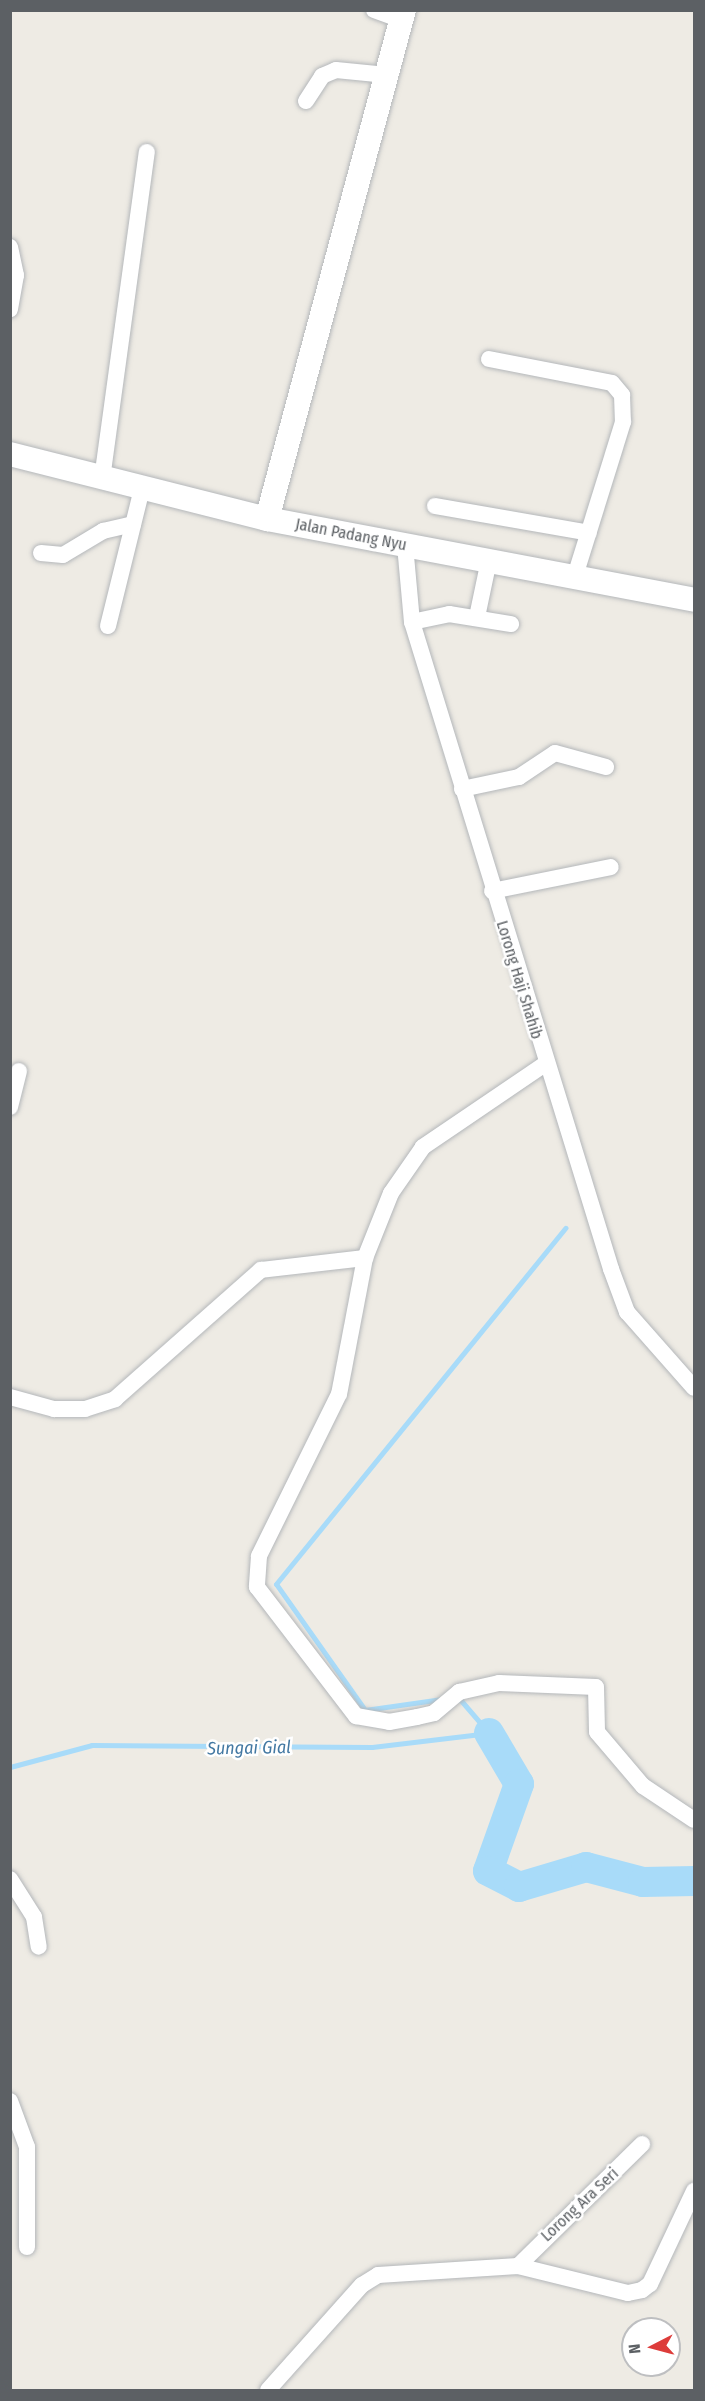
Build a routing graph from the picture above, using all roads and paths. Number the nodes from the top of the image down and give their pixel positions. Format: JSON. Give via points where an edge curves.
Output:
{"nodes":[{"id":1,"x":374,"y":10,"type":"edge"},
{"id":2,"x":403,"y":15,"type":"edge"},
{"id":3,"x":387,"y":75,"type":"junction"},
{"id":4,"x":306,"y":101,"type":"dead end"},
{"id":5,"x":147,"y":152,"type":"dead end"},
{"id":6,"x":10,"y":247,"type":"edge"},
{"id":7,"x":10,"y":309,"type":"edge"},
{"id":8,"x":489,"y":359,"type":"dead end"},
{"id":9,"x":10,"y":454,"type":"edge"},
{"id":10,"x":102,"y":479,"type":"junction"},
{"id":11,"x":142,"y":489,"type":"junction"},
{"id":12,"x":435,"y":506,"type":"dead end"},
{"id":13,"x":267,"y":519,"type":"junction"},
{"id":14,"x":133,"y":524,"type":"junction"},
{"id":15,"x":589,"y":533,"type":"junction"},
{"id":16,"x":405,"y":545,"type":"junction"},
{"id":17,"x":41,"y":553,"type":"dead end"},
{"id":18,"x":489,"y":560,"type":"junction"},
{"id":19,"x":575,"y":576,"type":"junction"},
{"id":20,"x":694,"y":600,"type":"edge"},
{"id":21,"x":477,"y":617,"type":"junction"},
{"id":22,"x":412,"y":622,"type":"junction"},
{"id":23,"x":511,"y":624,"type":"dead end"},
{"id":24,"x":108,"y":626,"type":"dead end"},
{"id":25,"x":606,"y":767,"type":"dead end"},
{"id":26,"x":462,"y":789,"type":"junction"},
{"id":27,"x":611,"y":867,"type":"dead end"},
{"id":28,"x":492,"y":891,"type":"junction"},
{"id":29,"x":545,"y":1064,"type":"junction"},
{"id":30,"x":19,"y":1071,"type":"dead end"},
{"id":31,"x":10,"y":1107,"type":"edge"},
{"id":32,"x":365,"y":1258,"type":"junction"},
{"id":33,"x":694,"y":1388,"type":"edge"},
{"id":34,"x":10,"y":1397,"type":"edge"},
{"id":35,"x":694,"y":1820,"type":"edge"},
{"id":36,"x":10,"y":1879,"type":"edge"},
{"id":37,"x":39,"y":1947,"type":"dead end"},
{"id":38,"x":10,"y":2101,"type":"edge"},
{"id":39,"x":642,"y":2144,"type":"dead end"},
{"id":40,"x":694,"y":2191,"type":"edge"},
{"id":41,"x":27,"y":2247,"type":"dead end"},
{"id":42,"x":518,"y":2266,"type":"junction"},
{"id":43,"x":268,"y":2391,"type":"edge"}],
"edges":[{"from":1,"to":2,"type":"street"},
{"from":2,"to":3,"type":"street"},
{"from":3,"to":4,"type":"street","via":[[336,70],[322,76]]},
{"from":3,"to":13,"type":"street"},
{"from":5,"to":10,"type":"street"},
{"from":6,"to":7,"type":"street","via":[[16,275]]},
{"from":8,"to":15,"type":"street","via":[[612,383],[622,395],[623,422]]},
{"from":9,"to":10,"type":"street","name":"Jalan Padang Nyu"},
{"from":10,"to":11,"type":"street","name":"Jalan Padang Nyu"},
{"from":11,"to":13,"type":"street","name":"Jalan Padang Nyu"},
{"from":11,"to":14,"type":"street"},
{"from":12,"to":15,"type":"street"},
{"from":13,"to":16,"type":"street","name":"Jalan Padang Nyu"},
{"from":14,"to":17,"type":"street","via":[[103,531],[63,555]]},
{"from":14,"to":24,"type":"street"},
{"from":15,"to":19,"type":"street"},
{"from":16,"to":18,"type":"street","name":"Jalan Padang Nyu"},
{"from":16,"to":22,"type":"street","name":"Lorong Haji Shahib"},
{"from":18,"to":19,"type":"street","name":"Jalan Padang Nyu"},
{"from":18,"to":21,"type":"street"},
{"from":19,"to":20,"type":"street","name":"Jalan Padang Nyu"},
{"from":21,"to":22,"type":"street","via":[[449,614]]},
{"from":21,"to":23,"type":"street"},
{"from":22,"to":26,"type":"street","name":"Lorong Haji Shahib"},
{"from":25,"to":26,"type":"street","via":[[555,753],[519,777]]},
{"from":26,"to":28,"type":"street","name":"Lorong Haji Shahib"},
{"from":27,"to":28,"type":"street"},
{"from":28,"to":29,"type":"street","name":"Lorong Haji Shahib"},
{"from":29,"to":32,"type":"street","via":[[423,1147],[391,1193]]},
{"from":29,"to":33,"type":"street","name":"Lorong Haji Shahib","via":[[627,1312]]},
{"from":30,"to":31,"type":"street"},
{"from":32,"to":34,"type":"street","via":[[261,1270],[115,1399],[85,1409],[54,1409]]},
{"from":32,"to":35,"type":"street","via":[[339,1394],[259,1556],[257,1587],[356,1716],[389,1722],[434,1713],[459,1692],[499,1683],[596,1687],[597,1732],[643,1786]]},
{"from":36,"to":37,"type":"street","via":[[34,1917]]},
{"from":38,"to":41,"type":"street","via":[[27,2147]]},
{"from":39,"to":42,"type":"street","name":"Lorong Ara Seri"},
{"from":40,"to":42,"type":"street","via":[[650,2284],[642,2290],[628,2293]]},
{"from":42,"to":43,"type":"street","via":[[378,2275],[362,2285]]}]}
